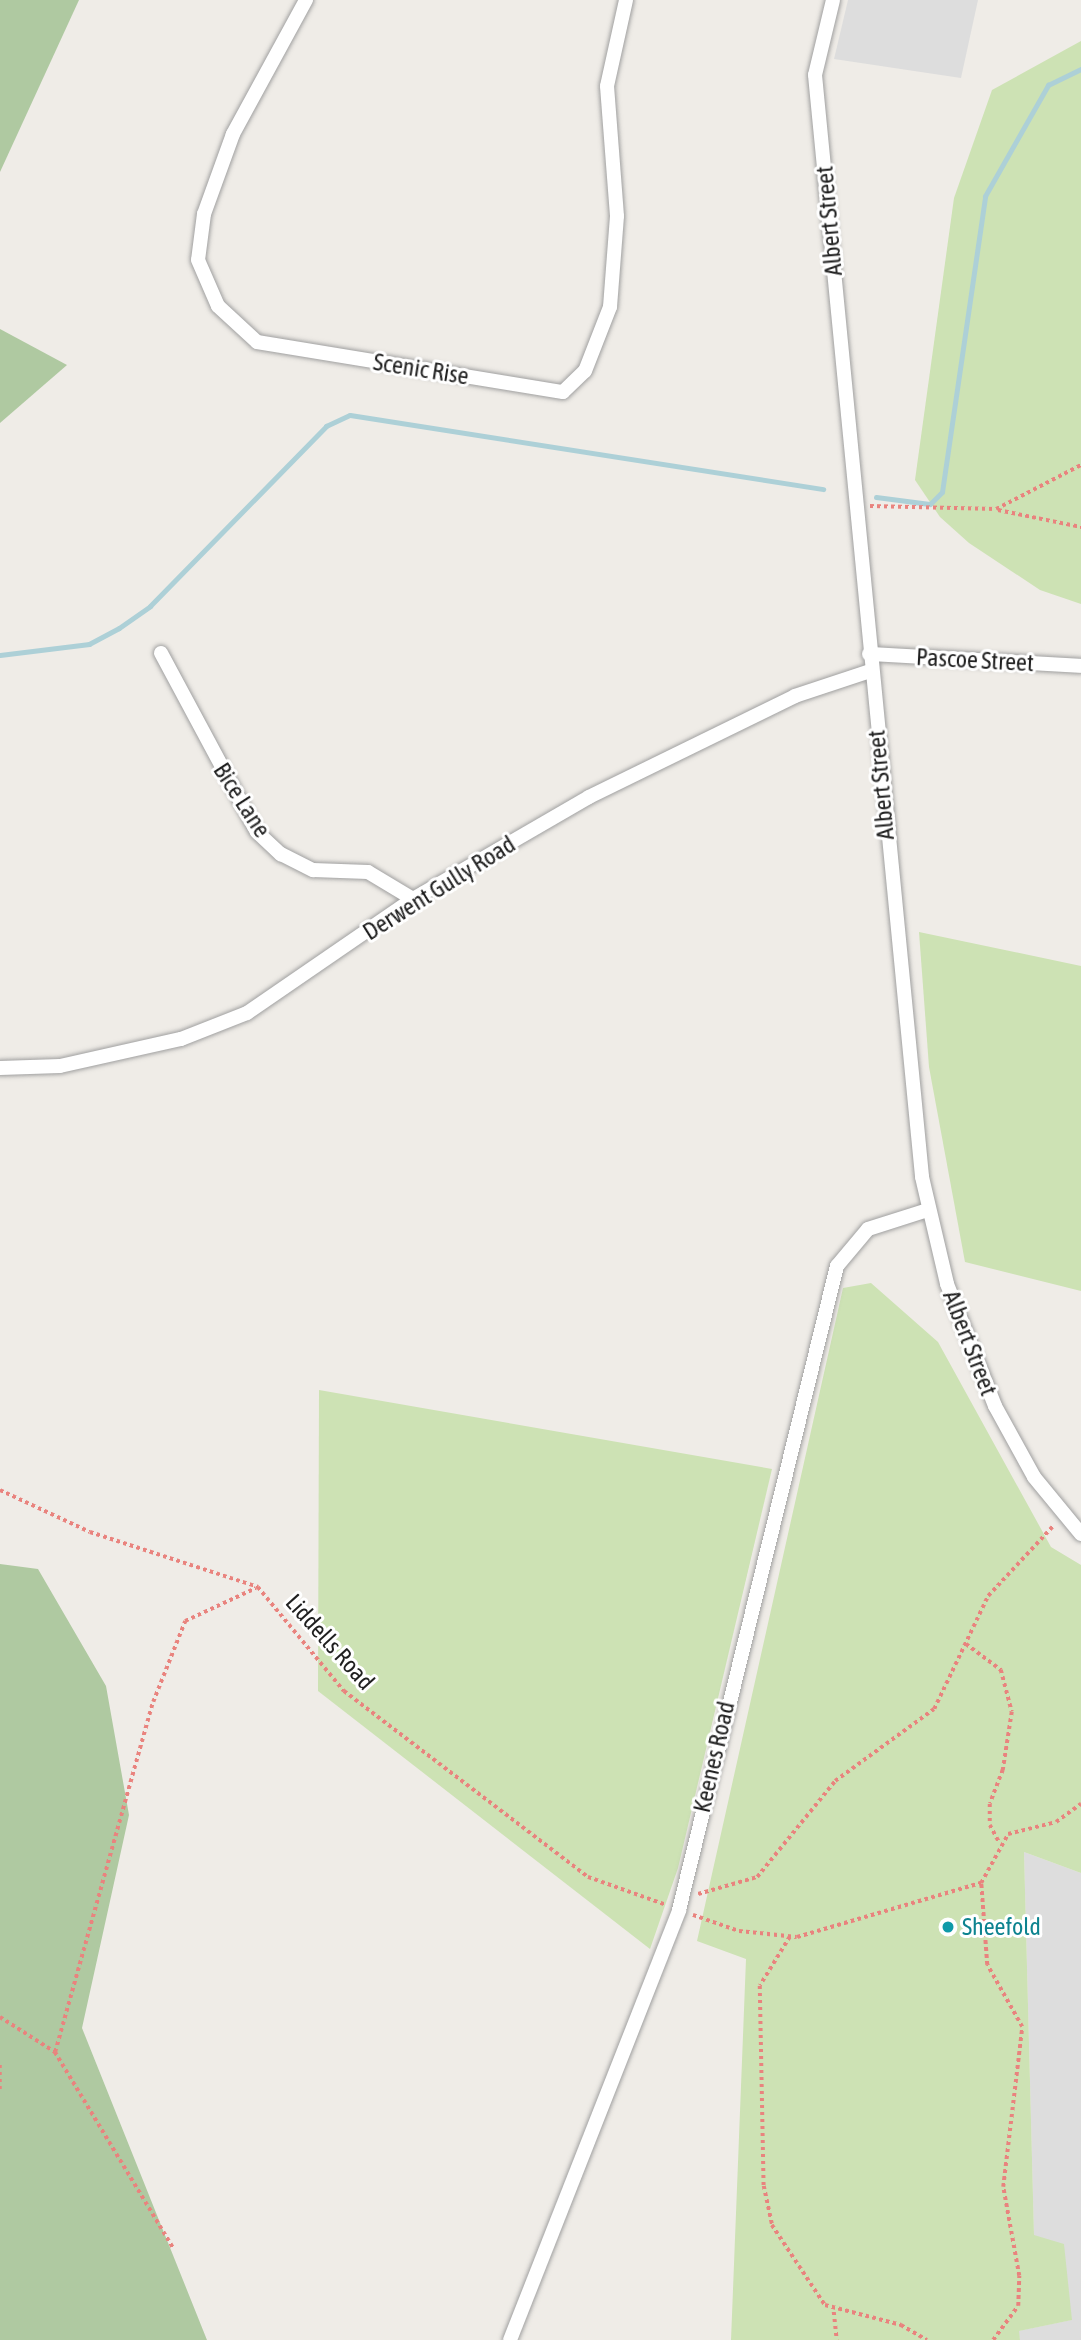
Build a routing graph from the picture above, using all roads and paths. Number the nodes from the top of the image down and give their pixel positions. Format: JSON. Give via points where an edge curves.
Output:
{"nodes":[{"id":1,"x":306,"y":0,"type":"edge"},
{"id":2,"x":626,"y":0,"type":"edge"},
{"id":3,"x":833,"y":0,"type":"edge"},
{"id":4,"x":1081,"y":465,"type":"edge"},
{"id":5,"x":856,"y":506,"type":"junction"},
{"id":6,"x":996,"y":509,"type":"junction"},
{"id":7,"x":1081,"y":527,"type":"edge"},
{"id":8,"x":161,"y":653,"type":"dead end"},
{"id":9,"x":869,"y":654,"type":"junction"},
{"id":10,"x":1081,"y":666,"type":"edge"},
{"id":11,"x":870,"y":671,"type":"junction"},
{"id":12,"x":413,"y":899,"type":"junction"},
{"id":13,"x":0,"y":1068,"type":"edge"},
{"id":14,"x":928,"y":1210,"type":"junction"},
{"id":15,"x":0,"y":1490,"type":"edge"},
{"id":16,"x":1063,"y":1516,"type":"junction"},
{"id":17,"x":1081,"y":1534,"type":"edge"},
{"id":18,"x":258,"y":1587,"type":"junction"},
{"id":19,"x":966,"y":1644,"type":"junction"},
{"id":20,"x":1081,"y":1804,"type":"edge"},
{"id":21,"x":999,"y":1842,"type":"junction"},
{"id":22,"x":981,"y":1883,"type":"junction"},
{"id":23,"x":681,"y":1904,"type":"junction"},
{"id":24,"x":790,"y":1937,"type":"junction"},
{"id":25,"x":0,"y":2017,"type":"edge"},
{"id":26,"x":55,"y":2052,"type":"junction"},
{"id":27,"x":0,"y":2065,"type":"edge"},
{"id":28,"x":0,"y":2092,"type":"edge"},
{"id":29,"x":174,"y":2249,"type":"dead end"},
{"id":30,"x":834,"y":2312,"type":"junction"},
{"id":31,"x":510,"y":2340,"type":"edge"},
{"id":32,"x":837,"y":2340,"type":"edge"},
{"id":33,"x":927,"y":2340,"type":"edge"},
{"id":34,"x":993,"y":2340,"type":"edge"}],
"edges":[{"from":1,"to":2,"type":"street","name":"Scenic Rise","via":[[233,134],[204,214],[198,260],[218,306],[257,342],[563,392],[585,370],[610,307],[617,216],[607,86]]},
{"from":3,"to":5,"type":"street","name":"Albert Street","via":[[815,75]]},
{"from":4,"to":6,"type":"path"},
{"from":5,"to":6,"type":"path"},
{"from":5,"to":9,"type":"street","name":"Albert Street"},
{"from":6,"to":7,"type":"path"},
{"from":8,"to":12,"type":"street","name":"Bice Lane","via":[[257,832],[281,854],[313,870],[368,872]]},
{"from":9,"to":10,"type":"street","name":"Pascoe Street"},
{"from":9,"to":11,"type":"street","name":"Albert Street"},
{"from":11,"to":12,"type":"street","name":"Derwent Gully Road","via":[[794,696],[589,797]]},
{"from":11,"to":14,"type":"street","name":"Albert Street","via":[[910,1096]]},
{"from":12,"to":13,"type":"street","name":"Derwent Gully Road","via":[[247,1013],[181,1039],[61,1066]]},
{"from":14,"to":16,"type":"street","name":"Albert Street","via":[[954,1306],[989,1393],[1018,1451]]},
{"from":14,"to":23,"type":"street","name":"Keenes Road","via":[[868,1228],[837,1266]]},
{"from":15,"to":18,"type":"path","name":"Liddells Road","via":[[90,1532]]},
{"from":16,"to":17,"type":"street","name":"Albert Street"},
{"from":16,"to":19,"type":"path","via":[[988,1596]]},
{"from":18,"to":23,"type":"path","name":"Liddells Road","via":[[344,1691],[589,1877]]},
{"from":18,"to":26,"type":"path","via":[[185,1621],[153,1702]]},
{"from":19,"to":21,"type":"path","via":[[1001,1670],[1012,1712],[1003,1770],[990,1804],[990,1825]]},
{"from":19,"to":23,"type":"path","via":[[934,1709],[835,1780],[757,1877]]},
{"from":20,"to":21,"type":"path","via":[[1056,1822]]},
{"from":21,"to":22,"type":"path"},
{"from":22,"to":24,"type":"path"},
{"from":22,"to":34,"type":"path","via":[[987,1965],[1022,2027],[1003,2187],[1019,2276],[1018,2306]]},
{"from":23,"to":24,"type":"path","name":"Liddells Road","via":[[739,1931]]},
{"from":23,"to":31,"type":"street","name":"Keenes Road"},
{"from":24,"to":30,"type":"path","via":[[767,1965],[760,1986],[766,2207],[802,2276]]},
{"from":25,"to":26,"type":"path"},
{"from":26,"to":29,"type":"path"},
{"from":27,"to":28,"type":"path"},
{"from":30,"to":32,"type":"path"},
{"from":30,"to":33,"type":"path","via":[[901,2325]]}]}
